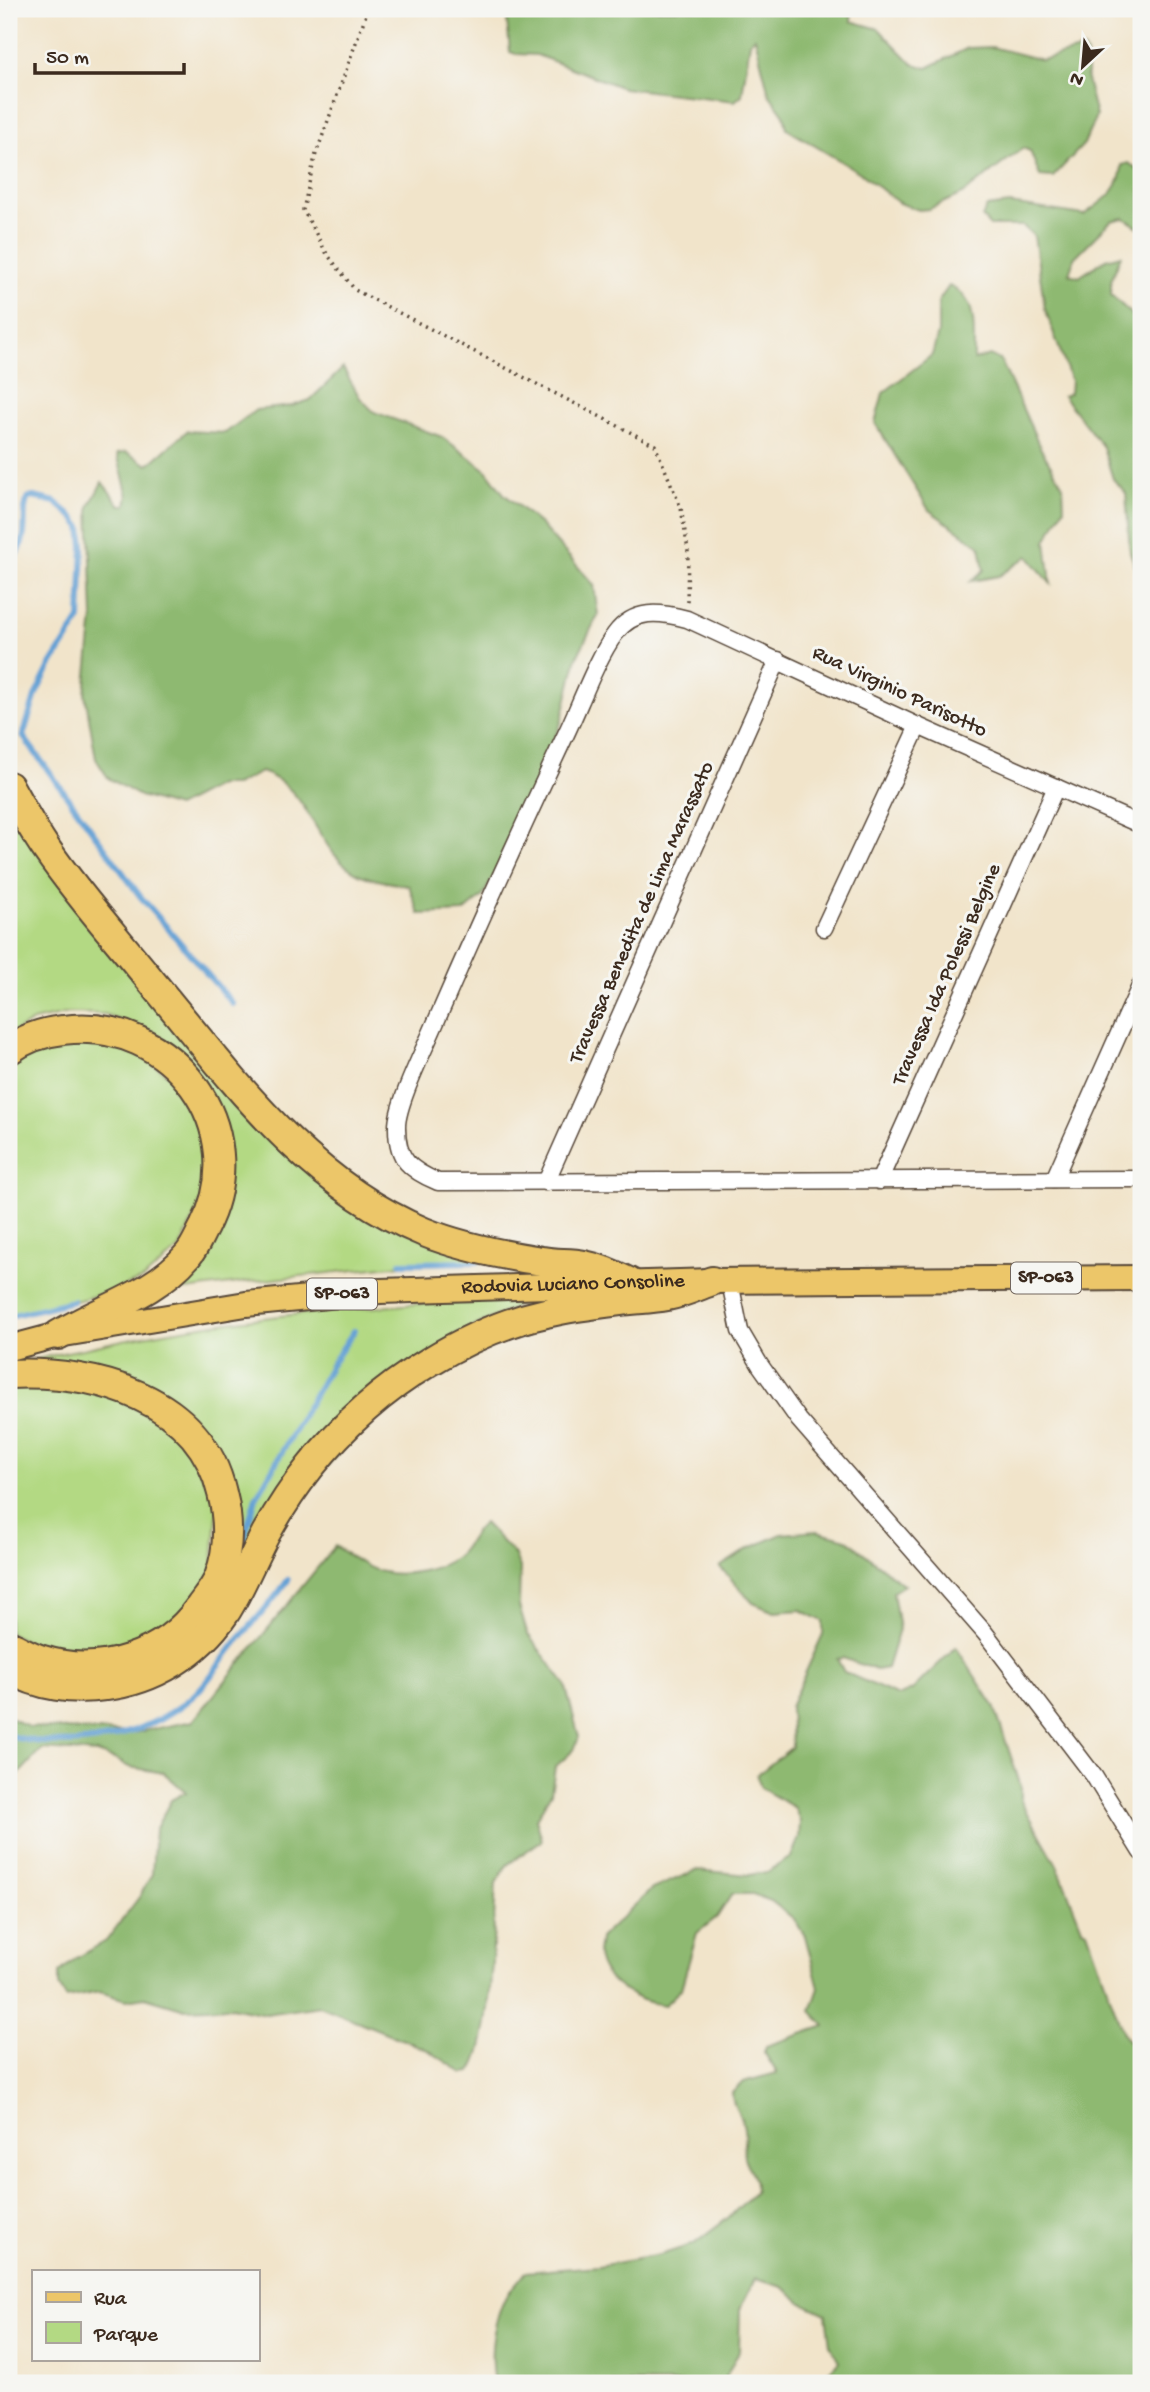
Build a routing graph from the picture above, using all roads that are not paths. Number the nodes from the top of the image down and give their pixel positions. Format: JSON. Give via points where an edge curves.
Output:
{"nodes":[{"id":1,"x":778,"y":660,"type":"junction"},
{"id":2,"x":918,"y":726,"type":"junction"},
{"id":3,"x":9,"y":786,"type":"edge"},
{"id":4,"x":1056,"y":787,"type":"junction"},
{"id":5,"x":1141,"y":825,"type":"edge"},
{"id":6,"x":824,"y":928,"type":"dead end"},
{"id":7,"x":1141,"y":984,"type":"edge"},
{"id":8,"x":9,"y":1050,"type":"edge"},
{"id":9,"x":1054,"y":1179,"type":"junction"},
{"id":10,"x":1141,"y":1179,"type":"edge"},
{"id":11,"x":879,"y":1181,"type":"junction"},
{"id":12,"x":546,"y":1182,"type":"junction"},
{"id":13,"x":1141,"y":1278,"type":"edge"},
{"id":14,"x":721,"y":1281,"type":"junction"},
{"id":15,"x":629,"y":1282,"type":"junction"},
{"id":16,"x":58,"y":1335,"type":"junction"},
{"id":17,"x":9,"y":1348,"type":"edge"},
{"id":18,"x":9,"y":1374,"type":"edge"},
{"id":19,"x":9,"y":1645,"type":"edge"},
{"id":20,"x":9,"y":1669,"type":"edge"},
{"id":21,"x":1141,"y":1852,"type":"edge"}],
"edges":[{"from":1,"to":2,"type":"street","name":"Rua Virginio Parisotto"},
{"from":1,"to":12,"type":"street","name":"Travessa Benedita de Lima Marassato"},
{"from":1,"to":12,"type":"street","name":"Rua Virginio Parisotto","via":[[687,619],[659,612],[636,617],[616,633],[481,918],[411,1080],[397,1125],[398,1152],[415,1172],[438,1182]]},
{"from":2,"to":4,"type":"street","name":"Rua Virginio Parisotto"},
{"from":2,"to":6,"type":"street"},
{"from":3,"to":15,"type":"highway","via":[[47,849],[116,937],[267,1118],[317,1166],[374,1206],[425,1233],[517,1257],[582,1264]]},
{"from":4,"to":5,"type":"street","name":"Rua Virginio Parisotto"},
{"from":4,"to":11,"type":"street","name":"Travessa Ida Polessi Belgine"},
{"from":7,"to":9,"type":"street"},
{"from":8,"to":16,"type":"highway","via":[[31,1038],[71,1028],[88,1027],[140,1040],[175,1063],[187,1077],[216,1136],[219,1178],[211,1212],[191,1252],[150,1288]]},
{"from":9,"to":10,"type":"street"},
{"from":9,"to":11,"type":"street"},
{"from":11,"to":12,"type":"street"},
{"from":13,"to":14,"type":"main road","name":"Rodovia Luciano Consoline","number":"SP-063"},
{"from":14,"to":15,"type":"main road","name":"Rodovia Luciano Consoline","number":"SP-063"},
{"from":14,"to":20,"type":"highway","via":[[666,1297],[586,1306],[511,1323],[450,1350],[400,1382],[348,1423],[316,1460],[267,1531],[214,1628],[169,1666],[124,1684],[92,1688],[56,1686]]},
{"from":14,"to":21,"type":"street","via":[[740,1331],[799,1420],[985,1633],[1094,1776]]},
{"from":15,"to":16,"type":"main road","name":"Rodovia Luciano Consoline","number":"SP-063","via":[[448,1287],[293,1298]]},
{"from":16,"to":17,"type":"main road","name":"Rodovia Luciano Consoline","number":"SP-063"},
{"from":18,"to":19,"type":"highway","via":[[106,1383],[132,1391],[168,1412],[198,1440],[211,1460],[226,1510],[227,1533],[219,1580],[192,1618],[149,1652],[82,1667],[42,1660]]}]}
